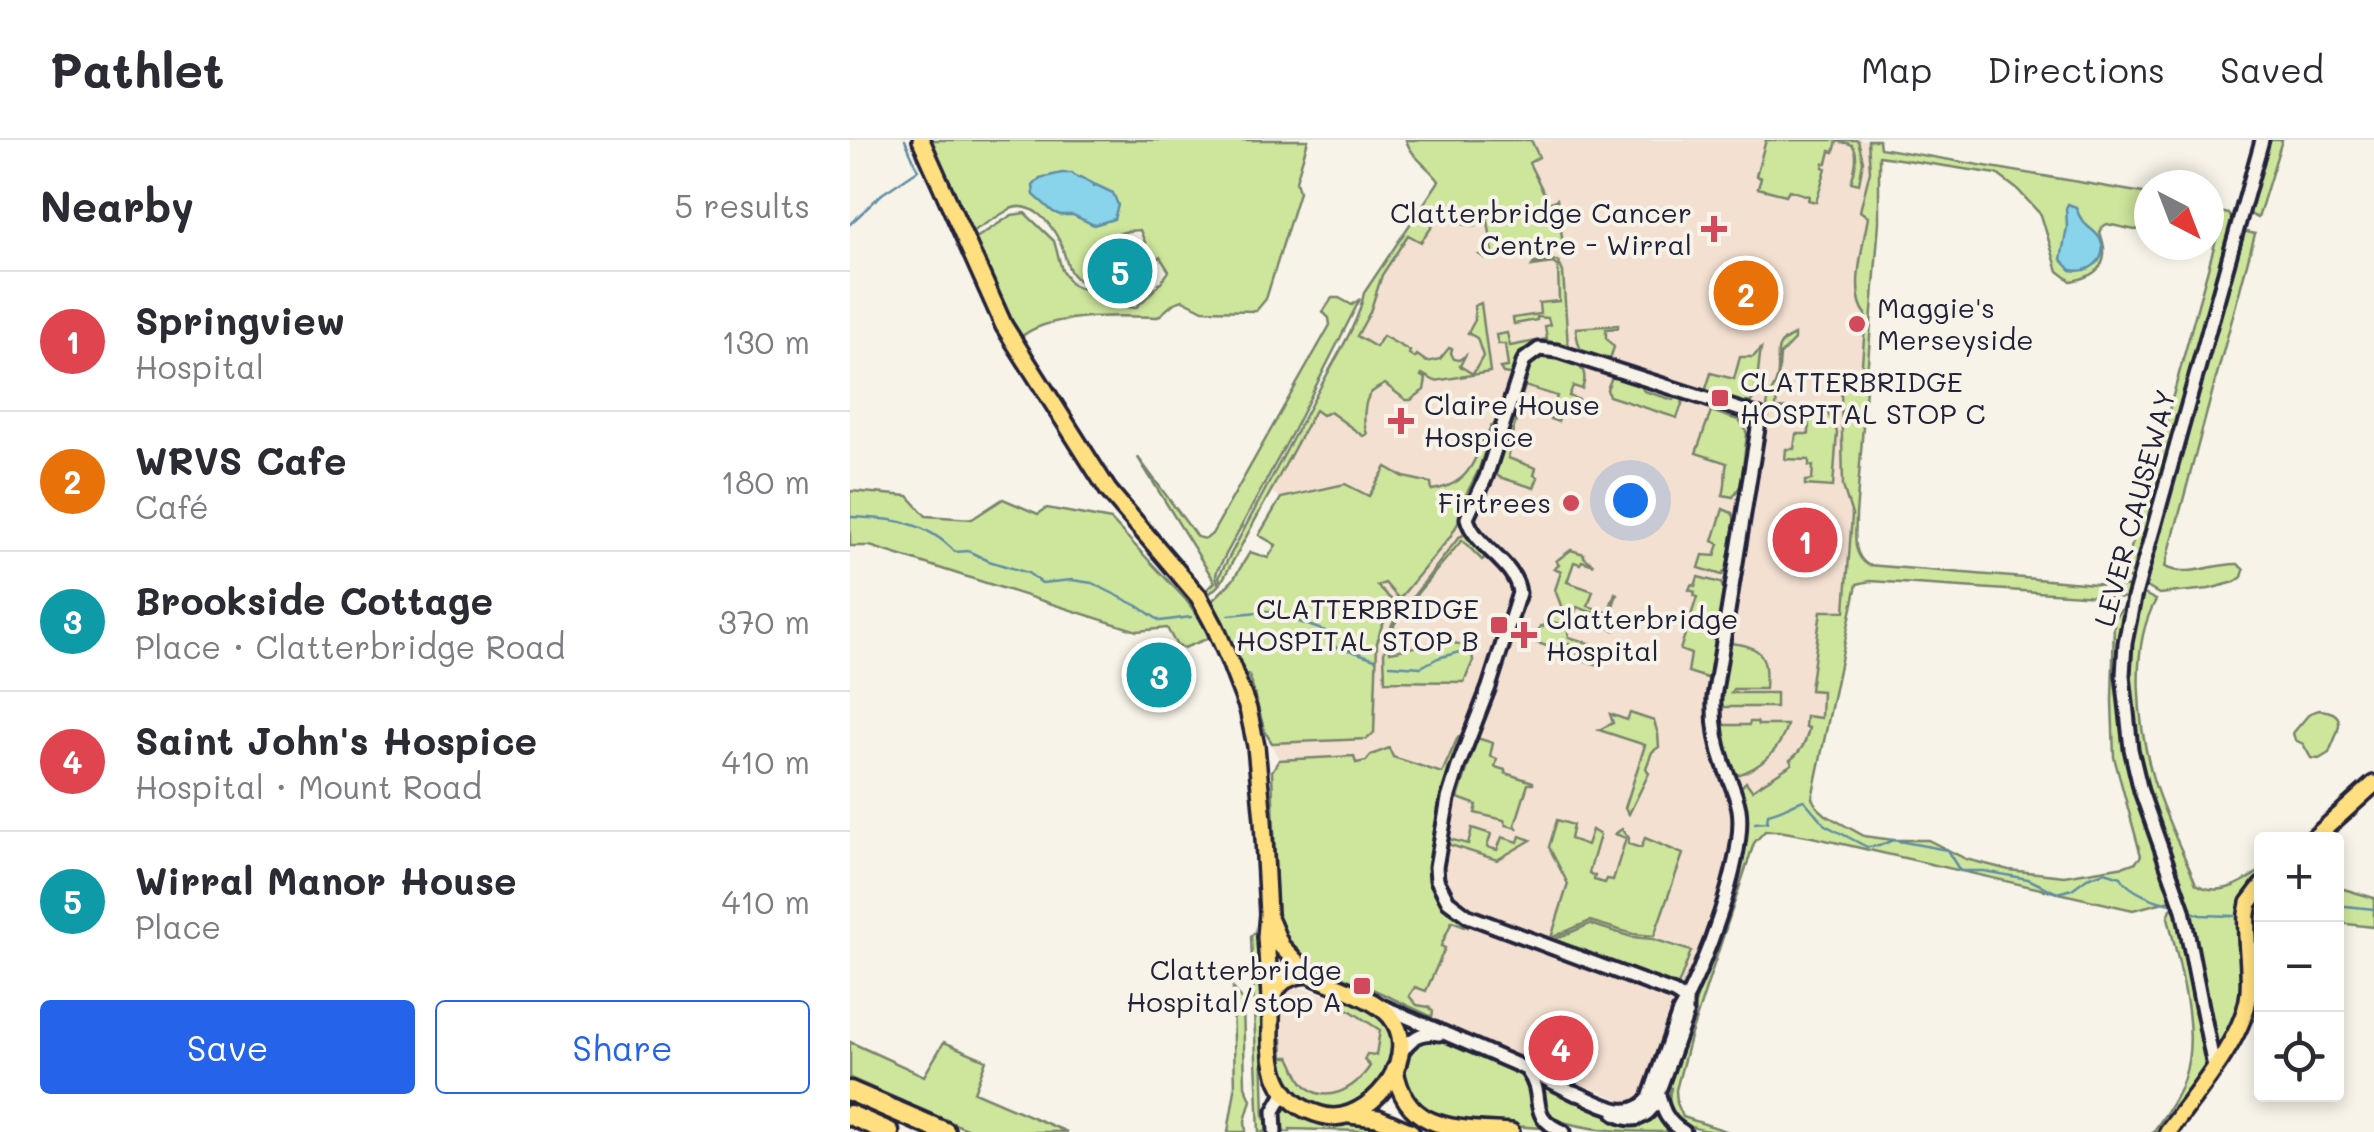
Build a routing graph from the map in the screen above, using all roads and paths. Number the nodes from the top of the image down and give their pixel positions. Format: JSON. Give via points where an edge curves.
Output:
{"nodes":[{"id":1,"x":921,"y":140,"type":"edge"},
{"id":2,"x":2262,"y":140,"type":"edge"},
{"id":3,"x":2374,"y":784,"type":"edge"},
{"id":4,"x":2321,"y":832,"type":"edge"},
{"id":5,"x":2254,"y":897,"type":"edge"},
{"id":6,"x":1268,"y":914,"type":"junction"},
{"id":7,"x":1308,"y":974,"type":"junction"},
{"id":8,"x":1686,"y":1001,"type":"junction"},
{"id":9,"x":1380,"y":1006,"type":"junction"},
{"id":10,"x":1271,"y":1012,"type":"junction"},
{"id":11,"x":1453,"y":1037,"type":"junction"},
{"id":12,"x":1397,"y":1062,"type":"junction"},
{"id":13,"x":2214,"y":1067,"type":"junction"},
{"id":14,"x":1526,"y":1069,"type":"junction"},
{"id":15,"x":850,"y":1091,"type":"edge"},
{"id":16,"x":1285,"y":1092,"type":"junction"},
{"id":17,"x":1574,"y":1092,"type":"junction"},
{"id":18,"x":1659,"y":1095,"type":"junction"},
{"id":19,"x":850,"y":1114,"type":"edge"},
{"id":20,"x":1348,"y":1114,"type":"junction"},
{"id":21,"x":889,"y":1132,"type":"edge"},
{"id":22,"x":945,"y":1132,"type":"edge"},
{"id":23,"x":1275,"y":1132,"type":"edge"},
{"id":24,"x":1411,"y":1132,"type":"edge"},
{"id":25,"x":1512,"y":1132,"type":"edge"},
{"id":26,"x":1564,"y":1132,"type":"edge"},
{"id":27,"x":1684,"y":1132,"type":"edge"},
{"id":28,"x":2168,"y":1132,"type":"edge"}],
"edges":[{"from":1,"to":6,"type":"main road","via":[[1004,326],[1108,490],[1215,626],[1256,746]]},
{"from":2,"to":13,"type":"street","name":"LEVER CAUSEWAY","via":[[2124,643],[2131,749],[2183,910]]},
{"from":3,"to":4,"type":"main road"},
{"from":5,"to":13,"type":"main road","via":[[2246,914],[2249,994],[2234,1038]]},
{"from":6,"to":7,"type":"main road","via":[[1281,946]]},
{"from":6,"to":10,"type":"main road"},
{"from":7,"to":9,"type":"main road"},
{"from":7,"to":10,"type":"main road","via":[[1281,983]]},
{"from":8,"to":8,"type":"street","via":[[1468,916],[1448,901],[1437,880],[1448,799],[1519,593],[1516,579],[1467,518],[1524,360],[1539,349],[1760,416],[1714,697],[1715,733],[1739,810],[1739,837]]},
{"from":8,"to":17,"type":"street","via":[[1644,1105],[1627,1112]]},
{"from":8,"to":18,"type":"street"},
{"from":9,"to":11,"type":"street"},
{"from":9,"to":12,"type":"main road","via":[[1400,1034]]},
{"from":10,"to":16,"type":"main road","via":[[1273,1070]]},
{"from":11,"to":12,"type":"street","via":[[1418,1035]]},
{"from":11,"to":14,"type":"street"},
{"from":12,"to":20,"type":"main road","via":[[1378,1096]]},
{"from":12,"to":25,"type":"main road","via":[[1398,1090],[1416,1118],[1443,1128]]},
{"from":13,"to":28,"type":"main road"},
{"from":14,"to":17,"type":"street"},
{"from":14,"to":26,"type":"street","via":[[1540,1113]]},
{"from":15,"to":22,"type":"highway"},
{"from":16,"to":20,"type":"main road","via":[[1312,1113]]},
{"from":16,"to":23,"type":"street","via":[[1274,1111]]},
{"from":17,"to":18,"type":"street","via":[[1630,1120],[1649,1113]]},
{"from":18,"to":27,"type":"street","via":[[1663,1113]]},
{"from":19,"to":21,"type":"highway"},
{"from":20,"to":24,"type":"main road"}]}
